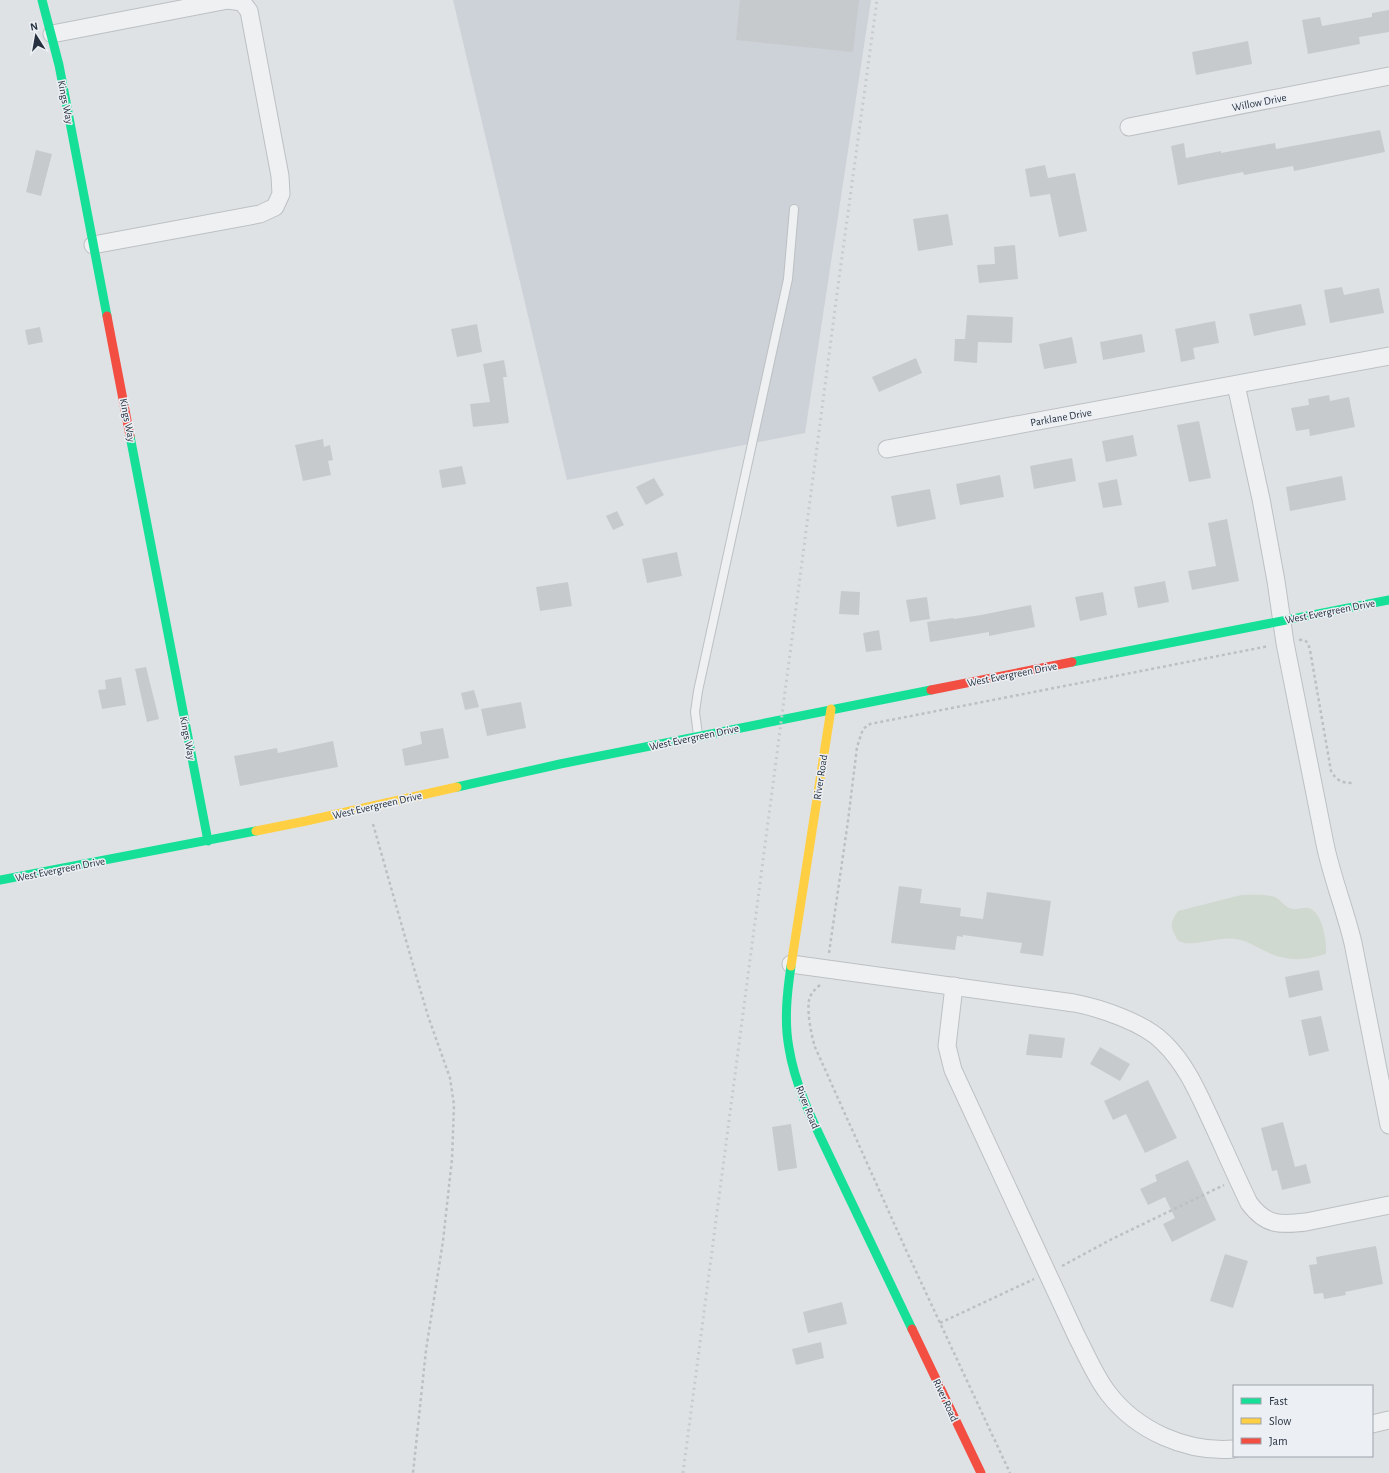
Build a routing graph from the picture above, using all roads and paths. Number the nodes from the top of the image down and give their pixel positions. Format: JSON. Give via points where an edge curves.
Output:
{"nodes":[{"id":1,"x":42,"y":0,"type":"edge"},
{"id":2,"x":228,"y":0,"type":"edge"},
{"id":3,"x":52,"y":34,"type":"junction"},
{"id":4,"x":1389,"y":76,"type":"edge"},
{"id":5,"x":1129,"y":127,"type":"dead end"},
{"id":6,"x":794,"y":209,"type":"dead end"},
{"id":7,"x":93,"y":245,"type":"junction"},
{"id":8,"x":1389,"y":356,"type":"edge"},
{"id":9,"x":1236,"y":385,"type":"junction"},
{"id":10,"x":887,"y":449,"type":"dead end"},
{"id":11,"x":1389,"y":600,"type":"edge"},
{"id":12,"x":1281,"y":621,"type":"junction"},
{"id":13,"x":1285,"y":643,"type":"junction"},
{"id":14,"x":831,"y":709,"type":"junction"},
{"id":15,"x":698,"y":736,"type":"junction"},
{"id":16,"x":1352,"y":783,"type":"dead end"},
{"id":17,"x":369,"y":807,"type":"junction"},
{"id":18,"x":208,"y":841,"type":"junction"},
{"id":19,"x":0,"y":880,"type":"edge"},
{"id":20,"x":791,"y":964,"type":"junction"},
{"id":21,"x":827,"y":969,"type":"junction"},
{"id":22,"x":954,"y":986,"type":"junction"},
{"id":23,"x":1389,"y":1125,"type":"edge"},
{"id":24,"x":1238,"y":1178,"type":"junction"},
{"id":25,"x":1389,"y":1205,"type":"edge"},
{"id":26,"x":1048,"y":1273,"type":"junction"},
{"id":27,"x":940,"y":1323,"type":"junction"},
{"id":28,"x":1389,"y":1420,"type":"edge"},
{"id":29,"x":1373,"y":1424,"type":"edge"},
{"id":30,"x":1233,"y":1449,"type":"edge"},
{"id":31,"x":413,"y":1473,"type":"edge"},
{"id":32,"x":981,"y":1473,"type":"edge"},
{"id":33,"x":1010,"y":1473,"type":"edge"}],
"edges":[{"from":1,"to":3,"type":"street","name":"Kings Way"},
{"from":2,"to":3,"type":"street"},
{"from":2,"to":7,"type":"street","via":[[242,2],[249,11],[280,176],[281,194],[275,207],[260,214]]},
{"from":3,"to":7,"type":"street","name":"Kings Way"},
{"from":4,"to":5,"type":"street","name":"Willow Drive"},
{"from":6,"to":15,"type":"lane","via":[[788,279],[698,691],[695,712]]},
{"from":7,"to":18,"type":"street","name":"Kings Way"},
{"from":8,"to":9,"type":"street","name":"Parklane Drive"},
{"from":9,"to":10,"type":"street","name":"Parklane Drive"},
{"from":9,"to":12,"type":"street","via":[[1261,499]]},
{"from":11,"to":12,"type":"street","name":"West Evergreen Drive"},
{"from":12,"to":13,"type":"street"},
{"from":12,"to":14,"type":"street","name":"West Evergreen Drive"},
{"from":13,"to":16,"type":"path","via":[[1304,640],[1309,644],[1331,771],[1340,781]]},
{"from":13,"to":21,"type":"path","via":[[866,726],[860,734],[857,747]]},
{"from":13,"to":23,"type":"street","via":[[1324,844],[1353,943]]},
{"from":14,"to":15,"type":"street","name":"West Evergreen Drive"},
{"from":14,"to":20,"type":"street","name":"River Road"},
{"from":15,"to":17,"type":"street","name":"West Evergreen Drive"},
{"from":17,"to":18,"type":"street","name":"West Evergreen Drive"},
{"from":17,"to":31,"type":"path","via":[[428,1016],[450,1078],[454,1105],[452,1159],[443,1241],[426,1350]]},
{"from":18,"to":19,"type":"street","name":"West Evergreen Drive"},
{"from":20,"to":21,"type":"street"},
{"from":20,"to":32,"type":"street","name":"River Road","via":[[786,1002],[787,1037],[796,1076],[814,1123]]},
{"from":21,"to":22,"type":"street"},
{"from":21,"to":27,"type":"path","via":[[824,980],[809,999],[815,1047]]},
{"from":22,"to":24,"type":"street","via":[[1091,1006],[1148,1030],[1174,1052],[1190,1077]]},
{"from":22,"to":26,"type":"street","via":[[947,1046],[953,1070]]},
{"from":24,"to":25,"type":"street","via":[[1262,1218],[1279,1224],[1306,1222]]},
{"from":24,"to":26,"type":"path"},
{"from":26,"to":27,"type":"path"},
{"from":26,"to":30,"type":"street","via":[[1100,1380],[1108,1393],[1132,1418],[1176,1442],[1204,1449]]},
{"from":27,"to":33,"type":"path"},
{"from":28,"to":29,"type":"street"}]}
